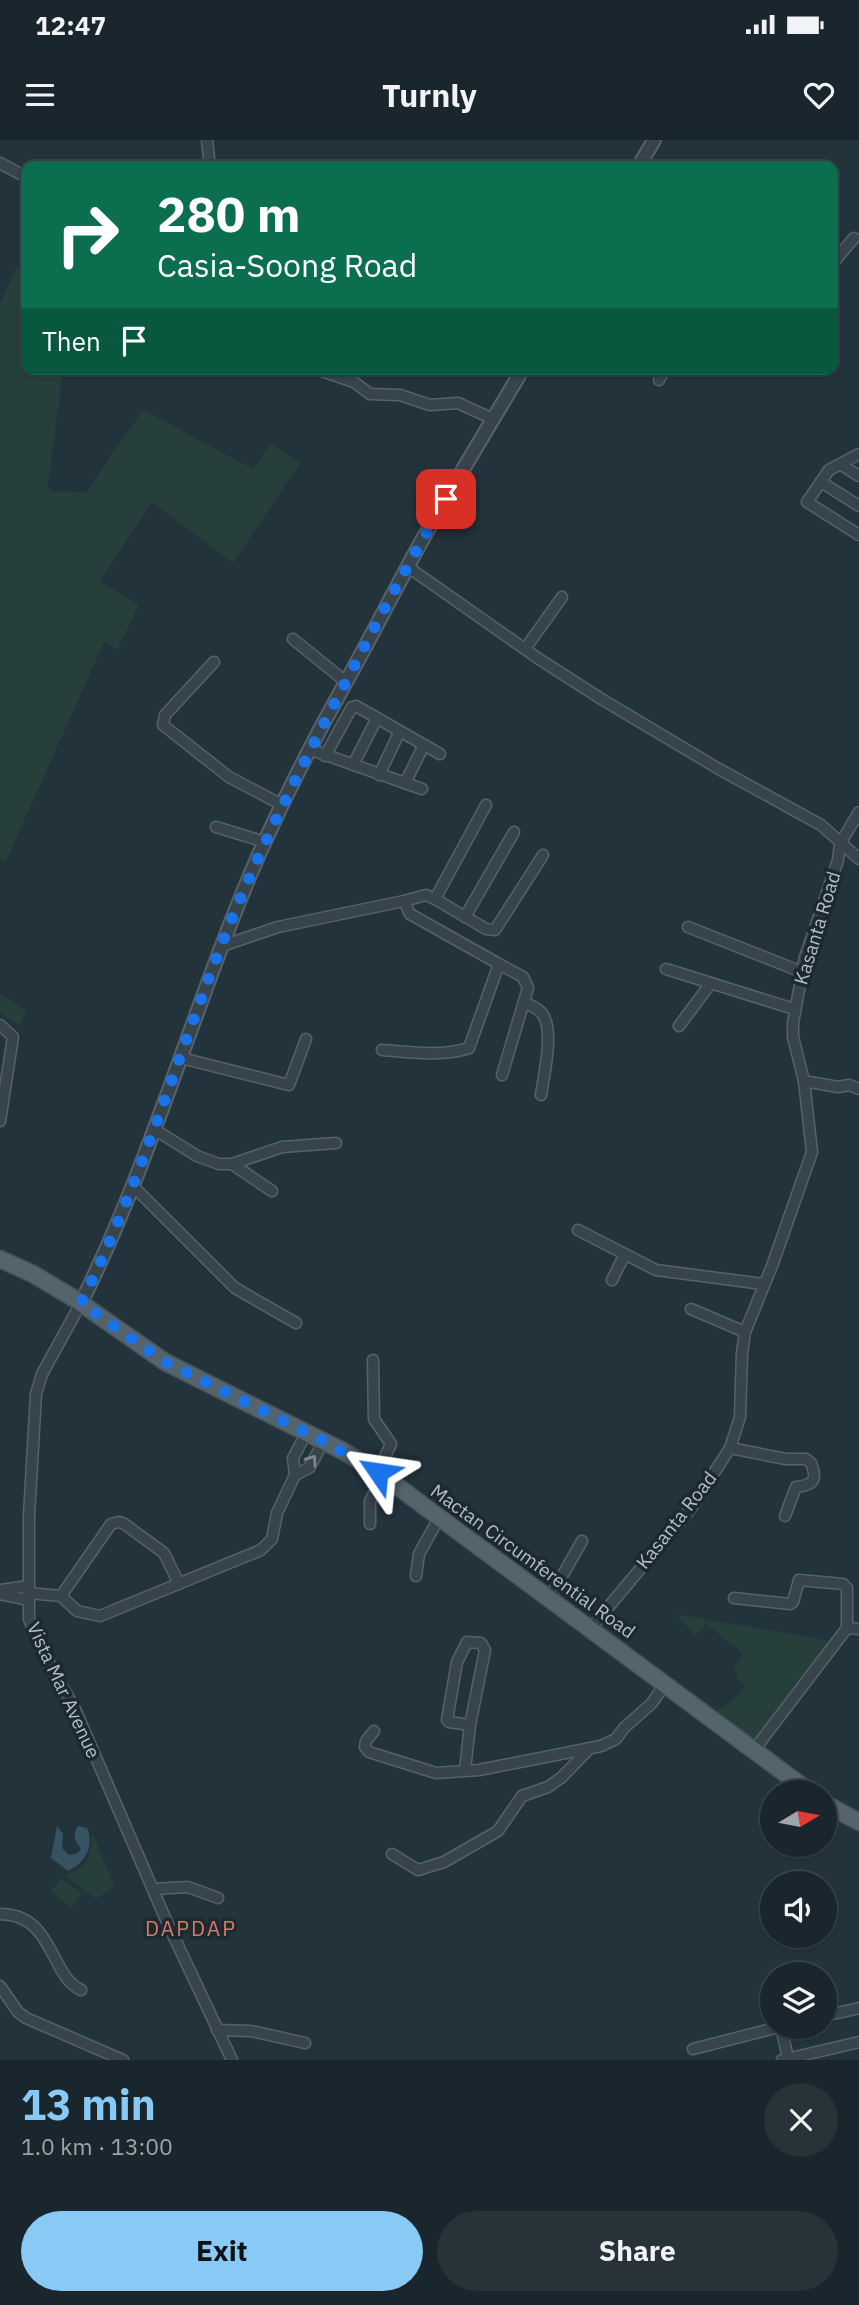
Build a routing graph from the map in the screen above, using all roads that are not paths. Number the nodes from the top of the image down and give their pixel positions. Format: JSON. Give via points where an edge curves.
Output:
{"nodes":[{"id":1,"x":207,"y":140,"type":"edge"},
{"id":2,"x":654,"y":140,"type":"edge"},
{"id":3,"x":209,"y":161,"type":"edge"},
{"id":4,"x":642,"y":161,"type":"edge"},
{"id":5,"x":0,"y":163,"type":"edge"},
{"id":6,"x":21,"y":174,"type":"edge"},
{"id":7,"x":854,"y":238,"type":"dead end"},
{"id":8,"x":838,"y":257,"type":"edge"},
{"id":9,"x":334,"y":375,"type":"edge"},
{"id":10,"x":519,"y":375,"type":"edge"},
{"id":11,"x":662,"y":375,"type":"edge"},
{"id":12,"x":659,"y":380,"type":"dead end"},
{"id":13,"x":493,"y":419,"type":"junction"},
{"id":14,"x":859,"y":454,"type":"edge"},
{"id":15,"x":840,"y":464,"type":"junction"},
{"id":16,"x":859,"y":476,"type":"edge"},
{"id":17,"x":821,"y":482,"type":"junction"},
{"id":18,"x":859,"y":506,"type":"edge"},
{"id":19,"x":859,"y":535,"type":"edge"},
{"id":20,"x":408,"y":567,"type":"junction"},
{"id":21,"x":562,"y":597,"type":"dead end"},
{"id":22,"x":293,"y":639,"type":"dead end"},
{"id":23,"x":525,"y":649,"type":"junction"},
{"id":24,"x":214,"y":662,"type":"dead end"},
{"id":25,"x":346,"y":682,"type":"junction"},
{"id":26,"x":377,"y":718,"type":"junction"},
{"id":27,"x":400,"y":731,"type":"junction"},
{"id":28,"x":424,"y":745,"type":"junction"},
{"id":29,"x":309,"y":749,"type":"junction"},
{"id":30,"x":440,"y":754,"type":"dead end"},
{"id":31,"x":325,"y":756,"type":"junction"},
{"id":32,"x":353,"y":765,"type":"junction"},
{"id":33,"x":379,"y":775,"type":"junction"},
{"id":34,"x":405,"y":783,"type":"junction"},
{"id":35,"x":422,"y":789,"type":"dead end"},
{"id":36,"x":282,"y":805,"type":"junction"},
{"id":37,"x":486,"y":805,"type":"dead end"},
{"id":38,"x":859,"y":812,"type":"edge"},
{"id":39,"x":216,"y":827,"type":"dead end"},
{"id":40,"x":514,"y":832,"type":"dead end"},
{"id":41,"x":265,"y":842,"type":"junction"},
{"id":42,"x":840,"y":844,"type":"junction"},
{"id":43,"x":544,"y":855,"type":"dead end"},
{"id":44,"x":859,"y":859,"type":"edge"},
{"id":45,"x":435,"y":899,"type":"junction"},
{"id":46,"x":404,"y":901,"type":"junction"},
{"id":47,"x":465,"y":917,"type":"junction"},
{"id":48,"x":688,"y":927,"type":"dead end"},
{"id":49,"x":222,"y":946,"type":"junction"},
{"id":50,"x":499,"y":964,"type":"junction"},
{"id":51,"x":666,"y":969,"type":"dead end"},
{"id":52,"x":802,"y":972,"type":"junction"},
{"id":53,"x":710,"y":984,"type":"junction"},
{"id":54,"x":524,"y":1002,"type":"junction"},
{"id":55,"x":794,"y":1009,"type":"junction"},
{"id":56,"x":0,"y":1025,"type":"edge"},
{"id":57,"x":679,"y":1026,"type":"dead end"},
{"id":58,"x":306,"y":1039,"type":"dead end"},
{"id":59,"x":382,"y":1050,"type":"dead end"},
{"id":60,"x":181,"y":1058,"type":"junction"},
{"id":61,"x":4,"y":1064,"type":"edge"},
{"id":62,"x":502,"y":1075,"type":"dead end"},
{"id":63,"x":804,"y":1081,"type":"junction"},
{"id":64,"x":859,"y":1089,"type":"edge"},
{"id":65,"x":541,"y":1095,"type":"dead end"},
{"id":66,"x":1,"y":1102,"type":"edge"},
{"id":67,"x":0,"y":1121,"type":"edge"},
{"id":68,"x":154,"y":1129,"type":"junction"},
{"id":69,"x":336,"y":1143,"type":"dead end"},
{"id":70,"x":232,"y":1164,"type":"junction"},
{"id":71,"x":133,"y":1186,"type":"junction"},
{"id":72,"x":272,"y":1191,"type":"dead end"},
{"id":73,"x":578,"y":1230,"type":"dead end"},
{"id":74,"x":624,"y":1256,"type":"junction"},
{"id":75,"x":0,"y":1259,"type":"edge"},
{"id":76,"x":612,"y":1279,"type":"dead end"},
{"id":77,"x":763,"y":1284,"type":"junction"},
{"id":78,"x":81,"y":1303,"type":"junction"},
{"id":79,"x":691,"y":1309,"type":"dead end"},
{"id":80,"x":296,"y":1323,"type":"dead end"},
{"id":81,"x":745,"y":1332,"type":"junction"},
{"id":82,"x":373,"y":1360,"type":"dead end"},
{"id":83,"x":307,"y":1432,"type":"junction"},
{"id":84,"x":324,"y":1441,"type":"junction"},
{"id":85,"x":730,"y":1448,"type":"junction"},
{"id":86,"x":381,"y":1474,"type":"junction"},
{"id":87,"x":295,"y":1475,"type":"junction"},
{"id":88,"x":785,"y":1516,"type":"dead end"},
{"id":89,"x":439,"y":1518,"type":"junction"},
{"id":90,"x":370,"y":1524,"type":"dead end"},
{"id":91,"x":582,"y":1541,"type":"dead end"},
{"id":92,"x":416,"y":1576,"type":"dead end"},
{"id":93,"x":179,"y":1584,"type":"junction"},
{"id":94,"x":0,"y":1592,"type":"edge"},
{"id":95,"x":28,"y":1593,"type":"junction"},
{"id":96,"x":61,"y":1596,"type":"junction"},
{"id":97,"x":734,"y":1598,"type":"dead end"},
{"id":98,"x":549,"y":1599,"type":"junction"},
{"id":99,"x":847,"y":1628,"type":"junction"},
{"id":100,"x":590,"y":1629,"type":"junction"},
{"id":101,"x":859,"y":1629,"type":"edge"},
{"id":102,"x":666,"y":1684,"type":"junction"},
{"id":103,"x":470,"y":1725,"type":"junction"},
{"id":104,"x":374,"y":1731,"type":"dead end"},
{"id":105,"x":590,"y":1748,"type":"junction"},
{"id":106,"x":754,"y":1750,"type":"junction"},
{"id":107,"x":465,"y":1770,"type":"junction"},
{"id":108,"x":794,"y":1780,"type":"edge"},
{"id":109,"x":837,"y":1810,"type":"edge"},
{"id":110,"x":859,"y":1822,"type":"edge"},
{"id":111,"x":392,"y":1854,"type":"dead end"},
{"id":112,"x":153,"y":1889,"type":"junction"},
{"id":113,"x":218,"y":1898,"type":"dead end"},
{"id":114,"x":0,"y":1914,"type":"edge"},
{"id":115,"x":0,"y":1986,"type":"edge"},
{"id":116,"x":81,"y":1990,"type":"dead end"},
{"id":117,"x":859,"y":2008,"type":"edge"},
{"id":118,"x":837,"y":2013,"type":"edge"},
{"id":119,"x":217,"y":2030,"type":"junction"},
{"id":120,"x":760,"y":2032,"type":"edge"},
{"id":121,"x":783,"y":2039,"type":"edge"},
{"id":122,"x":859,"y":2042,"type":"edge"},
{"id":123,"x":305,"y":2043,"type":"dead end"},
{"id":124,"x":785,"y":2059,"type":"edge"},
{"id":125,"x":123,"y":2060,"type":"edge"},
{"id":126,"x":232,"y":2060,"type":"edge"},
{"id":127,"x":703,"y":2060,"type":"edge"}],
"edges":[{"from":1,"to":3,"type":"street"},
{"from":2,"to":4,"type":"street"},
{"from":5,"to":6,"type":"street"},
{"from":7,"to":8,"type":"street"},
{"from":9,"to":13,"type":"street","via":[[370,394],[400,395],[430,405],[458,403]]},
{"from":10,"to":13,"type":"street"},
{"from":11,"to":12,"type":"street"},
{"from":13,"to":20,"type":"street"},
{"from":14,"to":15,"type":"street"},
{"from":15,"to":16,"type":"street"},
{"from":15,"to":17,"type":"street"},
{"from":17,"to":18,"type":"street"},
{"from":17,"to":19,"type":"street","via":[[807,502]]},
{"from":20,"to":23,"type":"street","name":"Kasanta Road"},
{"from":20,"to":25,"type":"street"},
{"from":21,"to":23,"type":"street"},
{"from":22,"to":25,"type":"street"},
{"from":23,"to":42,"type":"street","name":"Kasanta Road","via":[[730,776],[821,825]]},
{"from":24,"to":36,"type":"street","via":[[165,715],[163,725],[229,777]]},
{"from":25,"to":29,"type":"street"},
{"from":26,"to":27,"type":"street"},
{"from":26,"to":31,"type":"street","via":[[352,707]]},
{"from":26,"to":32,"type":"street"},
{"from":27,"to":28,"type":"street"},
{"from":27,"to":33,"type":"street"},
{"from":28,"to":30,"type":"street"},
{"from":28,"to":34,"type":"street"},
{"from":29,"to":31,"type":"street"},
{"from":29,"to":36,"type":"street"},
{"from":31,"to":32,"type":"street"},
{"from":32,"to":33,"type":"street"},
{"from":33,"to":34,"type":"street"},
{"from":34,"to":35,"type":"street"},
{"from":36,"to":41,"type":"street"},
{"from":37,"to":45,"type":"street"},
{"from":38,"to":42,"type":"street"},
{"from":39,"to":41,"type":"street"},
{"from":40,"to":47,"type":"street"},
{"from":41,"to":49,"type":"street"},
{"from":42,"to":44,"type":"street"},
{"from":42,"to":52,"type":"street","name":"Kasanta Road"},
{"from":43,"to":47,"type":"street","via":[[498,928],[486,929]]},
{"from":45,"to":46,"type":"street","via":[[426,895]]},
{"from":45,"to":47,"type":"street"},
{"from":46,"to":49,"type":"street","via":[[278,927]]},
{"from":46,"to":50,"type":"street","via":[[410,914]]},
{"from":48,"to":52,"type":"street"},
{"from":49,"to":60,"type":"street"},
{"from":50,"to":54,"type":"street","via":[[523,977],[528,988]]},
{"from":50,"to":59,"type":"street","via":[[470,1048],[429,1053]]},
{"from":51,"to":53,"type":"street"},
{"from":52,"to":55,"type":"street","name":"Kasanta Road"},
{"from":53,"to":55,"type":"street"},
{"from":53,"to":57,"type":"street"},
{"from":54,"to":62,"type":"street"},
{"from":54,"to":65,"type":"street","via":[[539,1009],[545,1019]]},
{"from":55,"to":63,"type":"street","name":"Kasanta Road","via":[[793,1037]]},
{"from":56,"to":61,"type":"street","via":[[13,1037]]},
{"from":58,"to":60,"type":"street","via":[[289,1085]]},
{"from":60,"to":68,"type":"street"},
{"from":61,"to":66,"type":"street"},
{"from":63,"to":64,"type":"street"},
{"from":63,"to":77,"type":"street","name":"Kasanta Road","via":[[812,1152]]},
{"from":66,"to":67,"type":"street"},
{"from":68,"to":70,"type":"street","via":[[197,1156]]},
{"from":68,"to":71,"type":"street"},
{"from":69,"to":70,"type":"street","via":[[282,1147]]},
{"from":70,"to":72,"type":"street"},
{"from":71,"to":78,"type":"street"},
{"from":71,"to":80,"type":"street","via":[[235,1288]]},
{"from":73,"to":74,"type":"street"},
{"from":74,"to":76,"type":"street"},
{"from":74,"to":77,"type":"street","via":[[656,1270]]},
{"from":75,"to":78,"type":"main road","name":"Mactan Circumferential Road"},
{"from":77,"to":81,"type":"street","name":"Kasanta Road"},
{"from":78,"to":83,"type":"main road","name":"Mactan Circumferential Road","via":[[165,1362]]},
{"from":78,"to":95,"type":"street","name":"Vista Mar Avenue","via":[[36,1394]]},
{"from":79,"to":81,"type":"street"},
{"from":81,"to":85,"type":"street","name":"Kasanta Road","via":[[742,1407]]},
{"from":82,"to":86,"type":"street","via":[[374,1419],[391,1444]]},
{"from":83,"to":84,"type":"main road","name":"Mactan Circumferential Road"},
{"from":83,"to":87,"type":"street","via":[[293,1458]]},
{"from":84,"to":86,"type":"main road","name":"Mactan Circumferential Road"},
{"from":87,"to":84,"type":"street","one_way":true,"via":[[309,1468]]},
{"from":85,"to":88,"type":"street","via":[[811,1463],[813,1482],[796,1487]]},
{"from":85,"to":100,"type":"street","name":"Kasanta Road","via":[[692,1507]]},
{"from":86,"to":89,"type":"main road","name":"Mactan Circumferential Road"},
{"from":86,"to":90,"type":"street","via":[[370,1501]]},
{"from":87,"to":93,"type":"street","via":[[277,1513],[272,1539],[261,1550]]},
{"from":89,"to":92,"type":"street","via":[[419,1554]]},
{"from":89,"to":98,"type":"main road","name":"Mactan Circumferential Road"},
{"from":91,"to":98,"type":"street"},
{"from":93,"to":96,"type":"street","via":[[100,1616],[77,1611]]},
{"from":93,"to":96,"type":"street","via":[[164,1553],[115,1522]]},
{"from":94,"to":95,"type":"street"},
{"from":95,"to":96,"type":"street"},
{"from":95,"to":112,"type":"street","name":"Vista Mar Avenue","via":[[33,1630],[75,1709]]},
{"from":97,"to":99,"type":"street","via":[[790,1604],[799,1580],[843,1584],[847,1588]]},
{"from":98,"to":100,"type":"main road","name":"Mactan Circumferential Road"},
{"from":99,"to":101,"type":"street"},
{"from":99,"to":106,"type":"street"},
{"from":100,"to":102,"type":"main road","name":"Mactan Circumferential Road"},
{"from":102,"to":105,"type":"street","via":[[616,1739]]},
{"from":102,"to":106,"type":"main road","name":"Mactan Circumferential Road"},
{"from":103,"to":103,"type":"street","via":[[447,1720],[457,1662],[467,1642],[475,1641],[485,1650]]},
{"from":103,"to":107,"type":"street"},
{"from":104,"to":107,"type":"street","via":[[366,1741],[369,1752],[431,1772]]},
{"from":105,"to":107,"type":"street"},
{"from":105,"to":111,"type":"street","via":[[562,1777],[522,1797],[498,1831],[444,1862],[418,1870]]},
{"from":106,"to":108,"type":"main road","name":"Mactan Circumferential Road"},
{"from":109,"to":110,"type":"main road"},
{"from":112,"to":113,"type":"street","via":[[188,1887]]},
{"from":112,"to":119,"type":"street","name":"Vista Mar Avenue"},
{"from":114,"to":116,"type":"street","via":[[18,1917],[38,1931],[66,1978]]},
{"from":115,"to":125,"type":"street","via":[[26,2018]]},
{"from":117,"to":118,"type":"street"},
{"from":119,"to":123,"type":"street","via":[[262,2033]]},
{"from":119,"to":126,"type":"street","name":"Vista Mar Avenue"},
{"from":120,"to":127,"type":"street","via":[[697,2048]]},
{"from":121,"to":124,"type":"street"},
{"from":122,"to":124,"type":"street"}]}
